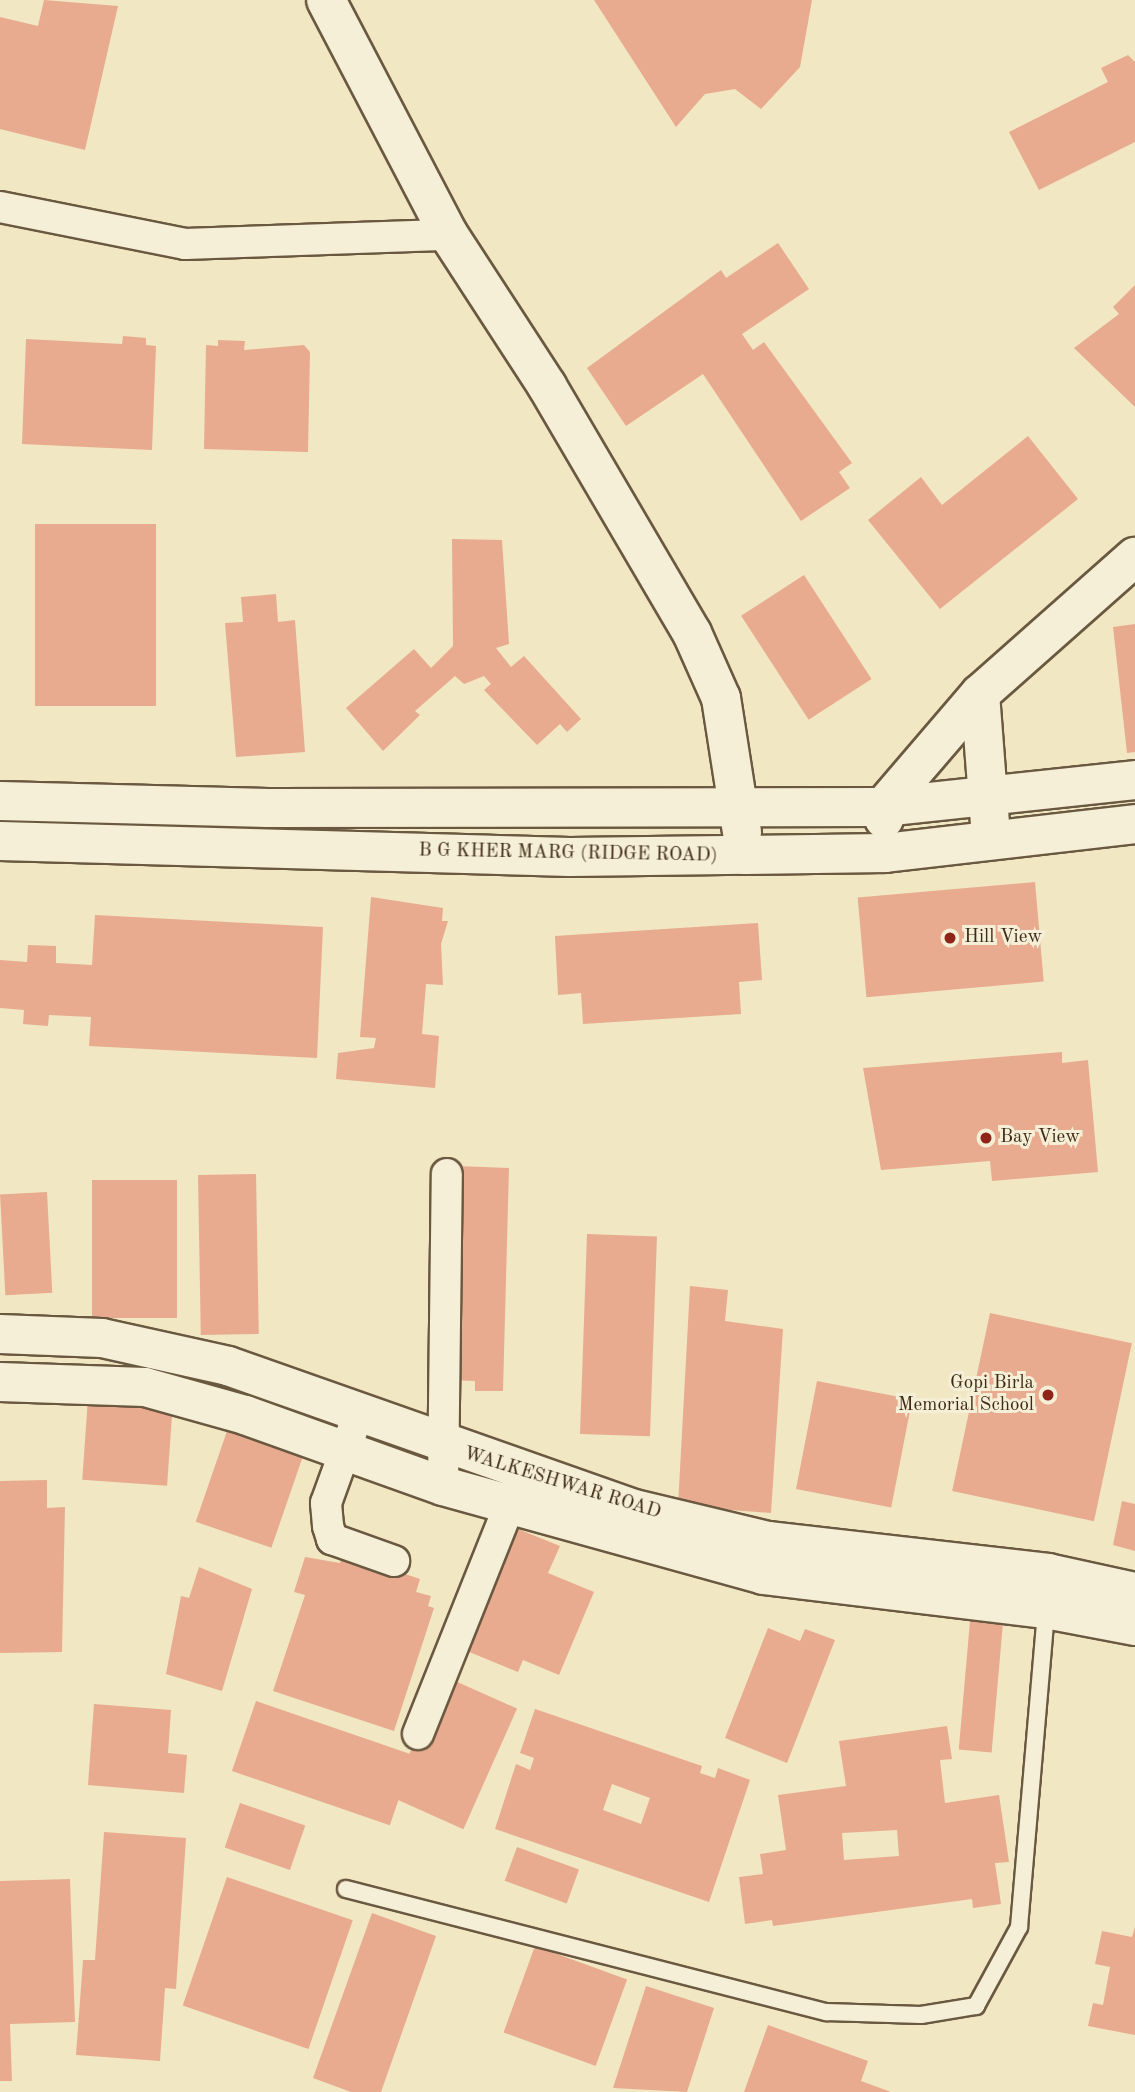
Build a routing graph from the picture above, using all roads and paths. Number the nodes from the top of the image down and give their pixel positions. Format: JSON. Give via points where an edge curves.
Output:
{"nodes":[{"id":1,"x":326,"y":0,"type":"edge"},
{"id":2,"x":0,"y":207,"type":"edge"},
{"id":3,"x":449,"y":235,"type":"junction"},
{"id":4,"x":1135,"y":557,"type":"edge"},
{"id":5,"x":980,"y":694,"type":"junction"},
{"id":6,"x":1135,"y":780,"type":"edge"},
{"id":7,"x":985,"y":800,"type":"junction"},
{"id":8,"x":0,"y":801,"type":"edge"},
{"id":9,"x":739,"y":807,"type":"junction"},
{"id":10,"x":883,"y":807,"type":"junction"},
{"id":11,"x":1135,"y":824,"type":"edge"},
{"id":12,"x":0,"y":841,"type":"edge"},
{"id":13,"x":993,"y":844,"type":"junction"},
{"id":14,"x":886,"y":853,"type":"junction"},
{"id":15,"x":745,"y":855,"type":"junction"},
{"id":16,"x":447,"y":1174,"type":"dead end"},
{"id":17,"x":0,"y":1334,"type":"edge"},
{"id":18,"x":0,"y":1382,"type":"edge"},
{"id":19,"x":359,"y":1412,"type":"junction"},
{"id":20,"x":445,"y":1448,"type":"junction"},
{"id":21,"x":345,"y":1449,"type":"junction"},
{"id":22,"x":443,"y":1486,"type":"junction"},
{"id":23,"x":517,"y":1488,"type":"junction"},
{"id":24,"x":394,"y":1561,"type":"dead end"},
{"id":25,"x":1047,"y":1591,"type":"junction"},
{"id":26,"x":1135,"y":1592,"type":"edge"},
{"id":27,"x":1135,"y":1626,"type":"edge"},
{"id":28,"x":418,"y":1734,"type":"dead end"},
{"id":29,"x":346,"y":1889,"type":"dead end"}],
"edges":[{"from":1,"to":3,"type":"street"},
{"from":2,"to":3,"type":"street","via":[[185,244]]},
{"from":3,"to":9,"type":"street","via":[[547,386],[692,633],[721,698]]},
{"from":4,"to":5,"type":"street"},
{"from":5,"to":7,"type":"street"},
{"from":5,"to":10,"type":"street"},
{"from":6,"to":7,"type":"street"},
{"from":7,"to":10,"type":"street"},
{"from":7,"to":13,"type":"street"},
{"from":8,"to":9,"type":"street","via":[[268,808]]},
{"from":9,"to":10,"type":"street"},
{"from":9,"to":15,"type":"street"},
{"from":10,"to":14,"type":"street"},
{"from":11,"to":13,"type":"street","name":"B G KHER MARG (RIDGE ROAD)"},
{"from":12,"to":15,"type":"street","name":"B G KHER MARG (RIDGE ROAD)","via":[[570,857]]},
{"from":13,"to":14,"type":"street","name":"B G KHER MARG (RIDGE ROAD)"},
{"from":14,"to":15,"type":"street","name":"B G KHER MARG (RIDGE ROAD)"},
{"from":16,"to":20,"type":"street"},
{"from":17,"to":19,"type":"street","name":"WALKESHWAR ROAD","via":[[102,1338],[228,1366]]},
{"from":18,"to":21,"type":"street","name":"WALKESHWAR ROAD","via":[[145,1387]]},
{"from":19,"to":20,"type":"street","name":"WALKESHWAR ROAD"},
{"from":19,"to":21,"type":"street"},
{"from":20,"to":22,"type":"street"},
{"from":20,"to":23,"type":"street","name":"WALKESHWAR ROAD"},
{"from":21,"to":22,"type":"street","name":"WALKESHWAR ROAD"},
{"from":21,"to":24,"type":"street","via":[[326,1503],[332,1539]]},
{"from":22,"to":23,"type":"street","name":"WALKESHWAR ROAD"},
{"from":23,"to":25,"type":"street","name":"WALKESHWAR ROAD","via":[[635,1509],[766,1558]]},
{"from":23,"to":28,"type":"street"},
{"from":25,"to":26,"type":"street","name":"WALKESHWAR ROAD"},
{"from":25,"to":27,"type":"street","name":"WALKESHWAR ROAD"},
{"from":25,"to":29,"type":"lane","via":[[1019,1927],[976,2006],[921,2015],[826,2012]]}]}
